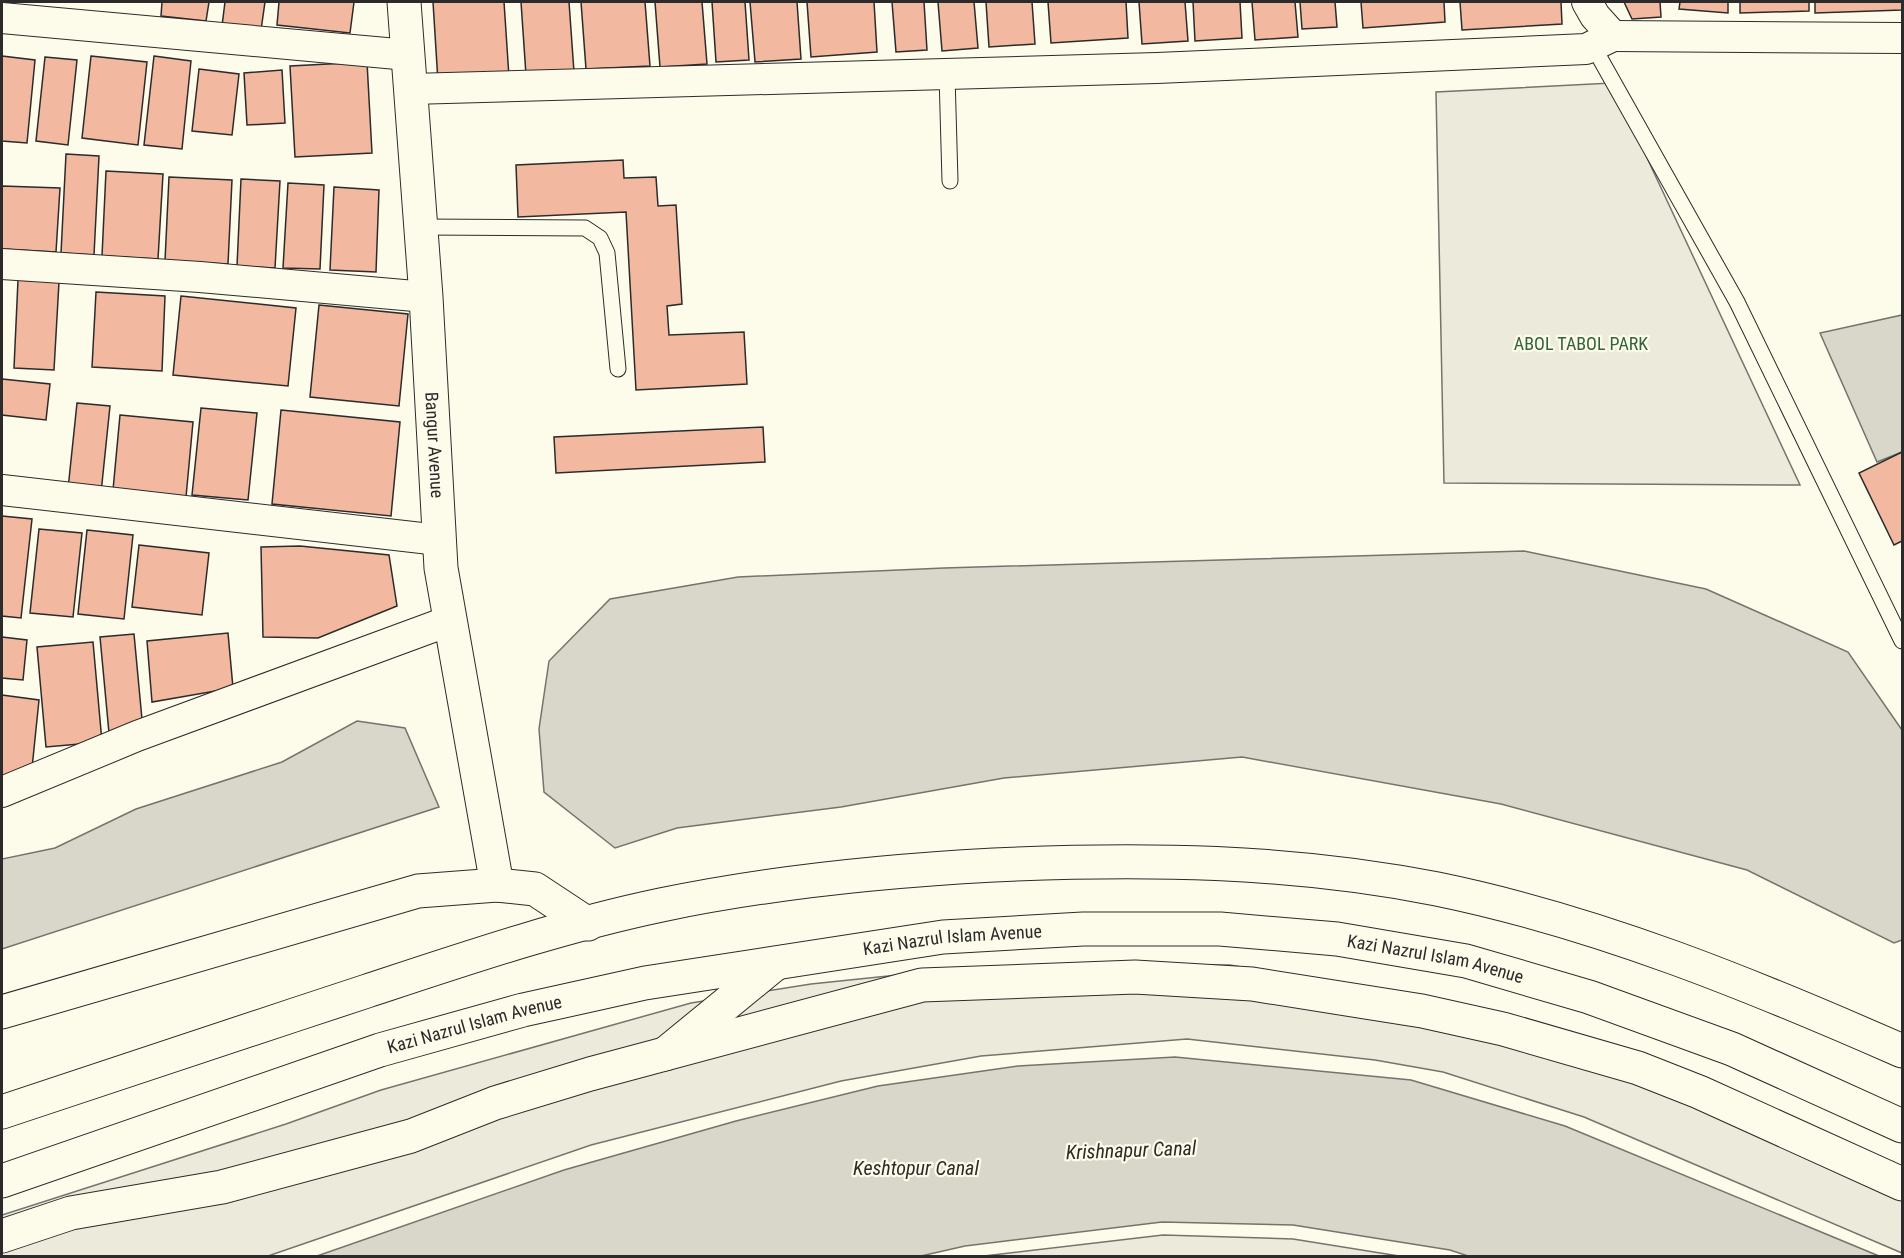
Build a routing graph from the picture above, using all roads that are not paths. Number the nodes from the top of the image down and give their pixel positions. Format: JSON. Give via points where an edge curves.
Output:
{"nodes":[{"id":1,"x":404,"y":2,"type":"edge"},
{"id":2,"x":1587,"y":2,"type":"edge"},
{"id":3,"x":2,"y":18,"type":"edge"},
{"id":4,"x":1902,"y":38,"type":"edge"},
{"id":5,"x":1603,"y":41,"type":"junction"},
{"id":6,"x":408,"y":54,"type":"junction"},
{"id":7,"x":947,"y":75,"type":"junction"},
{"id":8,"x":411,"y":89,"type":"junction"},
{"id":9,"x":950,"y":181,"type":"dead end"},
{"id":10,"x":421,"y":227,"type":"junction"},
{"id":11,"x":2,"y":264,"type":"edge"},
{"id":12,"x":426,"y":297,"type":"junction"},
{"id":13,"x":618,"y":369,"type":"dead end"},
{"id":14,"x":2,"y":490,"type":"edge"},
{"id":15,"x":439,"y":540,"type":"junction"},
{"id":16,"x":449,"y":621,"type":"junction"},
{"id":17,"x":1902,"y":641,"type":"edge"},
{"id":18,"x":2,"y":792,"type":"edge"},
{"id":19,"x":497,"y":885,"type":"junction"},
{"id":20,"x":588,"y":924,"type":"junction"},
{"id":21,"x":776,"y":963,"type":"junction"},
{"id":22,"x":2,"y":1012,"type":"edge"},
{"id":23,"x":1902,"y":1051,"type":"edge"},
{"id":24,"x":665,"y":1054,"type":"junction"},
{"id":25,"x":2,"y":1112,"type":"edge"},
{"id":26,"x":1902,"y":1126,"type":"edge"},
{"id":27,"x":2,"y":1181,"type":"edge"},
{"id":28,"x":1902,"y":1184,"type":"edge"},
{"id":29,"x":2,"y":1236,"type":"edge"}],
"edges":[{"from":1,"to":6,"type":"main road","name":"Bangur Avenue"},
{"from":2,"to":5,"type":"street"},
{"from":3,"to":6,"type":"street"},
{"from":4,"to":5,"type":"street"},
{"from":5,"to":7,"type":"street","via":[[1586,49]]},
{"from":5,"to":17,"type":"lane","via":[[1737,302]]},
{"from":6,"to":8,"type":"main road","name":"Bangur Avenue"},
{"from":7,"to":8,"type":"street"},
{"from":7,"to":9,"type":"lane"},
{"from":8,"to":10,"type":"main road","name":"Bangur Avenue"},
{"from":10,"to":12,"type":"main road","name":"Bangur Avenue"},
{"from":10,"to":13,"type":"lane","via":[[585,228],[600,238],[607,253]]},
{"from":11,"to":12,"type":"street"},
{"from":12,"to":15,"type":"main road","name":"Bangur Avenue"},
{"from":14,"to":15,"type":"street"},
{"from":15,"to":16,"type":"main road","name":"Bangur Avenue"},
{"from":16,"to":18,"type":"street","via":[[137,736]]},
{"from":16,"to":19,"type":"main road","name":"Bangur Avenue"},
{"from":19,"to":20,"type":"main road","via":[[535,889]]},
{"from":19,"to":22,"type":"main road","via":[[418,891]]},
{"from":20,"to":23,"type":"main road","via":[[658,906],[784,883],[917,869],[1084,861],[1231,864],[1436,889],[1525,911],[1612,936],[1788,1001]]},
{"from":20,"to":25,"type":"main road","via":[[513,943]]},
{"from":21,"to":24,"type":"main road"},
{"from":21,"to":26,"type":"main road","name":"Kazi Nazrul Islam Avenue","via":[[944,937],[1083,929],[1220,929],[1337,939],[1466,961],[1589,997],[1732,1049]]},
{"from":21,"to":27,"type":"main road","name":"Kazi Nazrul Islam Avenue","via":[[645,983],[523,1010],[391,1047]]},
{"from":24,"to":28,"type":"main road","via":[[922,985],[1135,977],[1252,984],[1422,1011],[1503,1029],[1638,1068]]},
{"from":24,"to":29,"type":"main road","via":[[495,1103],[411,1136],[222,1187],[71,1213]]}]}
